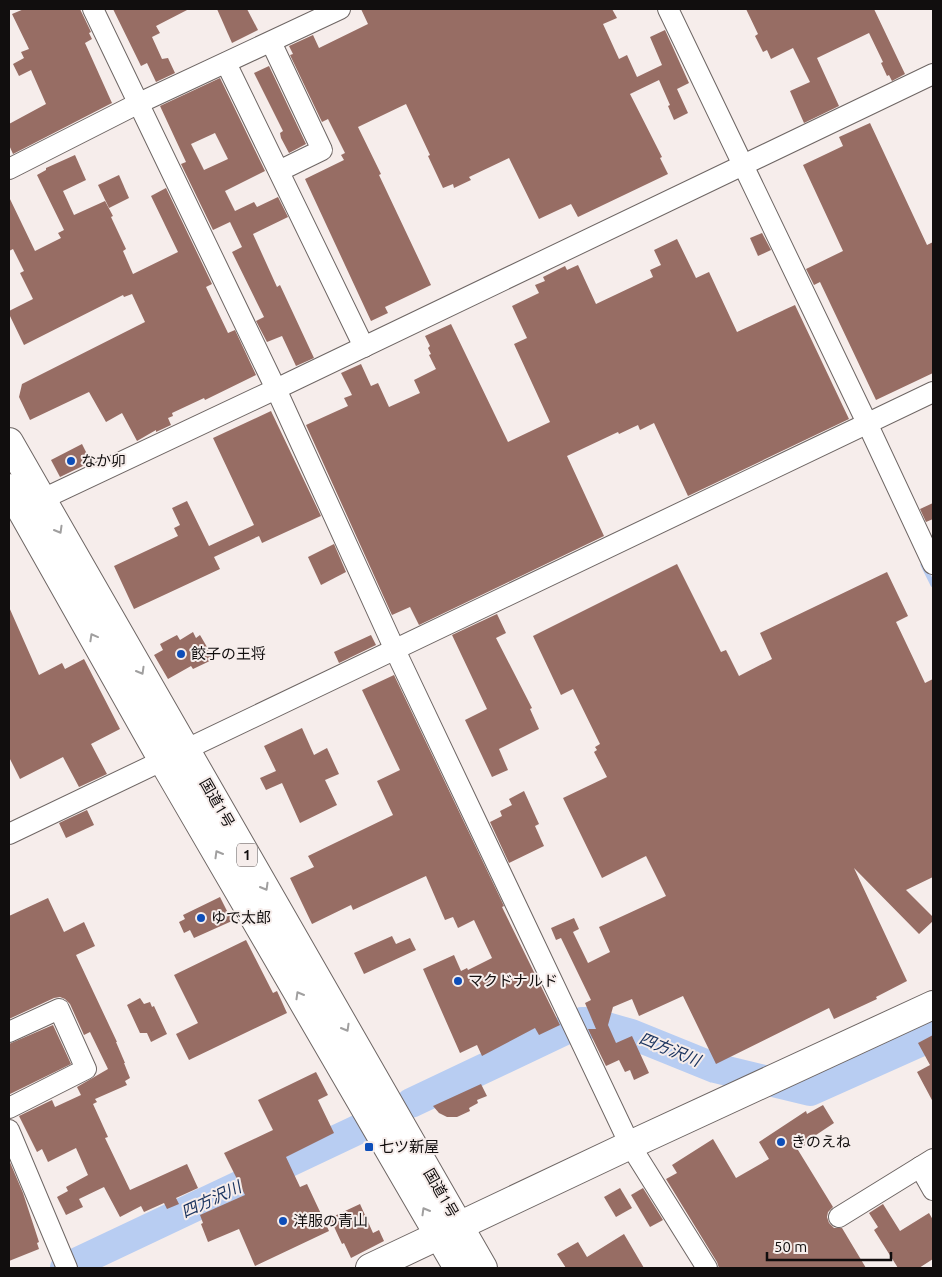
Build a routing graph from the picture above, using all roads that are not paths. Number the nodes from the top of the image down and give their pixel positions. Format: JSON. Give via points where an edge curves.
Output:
{"nodes":[{"id":1,"x":93,"y":9,"type":"edge"},
{"id":2,"x":340,"y":9,"type":"edge"},
{"id":3,"x":668,"y":9,"type":"edge"},
{"id":4,"x":272,"y":42,"type":"junction"},
{"id":5,"x":226,"y":63,"type":"junction"},
{"id":6,"x":933,"y":74,"type":"edge"},
{"id":7,"x":137,"y":104,"type":"junction"},
{"id":8,"x":743,"y":164,"type":"junction"},
{"id":9,"x":9,"y":168,"type":"edge"},
{"id":10,"x":279,"y":171,"type":"junction"},
{"id":11,"x":364,"y":347,"type":"junction"},
{"id":12,"x":276,"y":389,"type":"junction"},
{"id":13,"x":933,"y":392,"type":"edge"},
{"id":14,"x":867,"y":423,"type":"junction"},
{"id":15,"x":9,"y":442,"type":"edge"},
{"id":16,"x":20,"y":503,"type":"edge"},
{"id":17,"x":933,"y":564,"type":"edge"},
{"id":18,"x":395,"y":650,"type":"junction"},
{"id":19,"x":174,"y":754,"type":"junction"},
{"id":20,"x":9,"y":834,"type":"edge"},
{"id":21,"x":933,"y":1005,"type":"edge"},
{"id":22,"x":9,"y":1032,"type":"edge"},
{"id":23,"x":9,"y":1108,"type":"edge"},
{"id":24,"x":9,"y":1130,"type":"edge"},
{"id":25,"x":630,"y":1145,"type":"junction"},
{"id":26,"x":12,"y":1150,"type":"edge"},
{"id":27,"x":926,"y":1163,"type":"edge"},
{"id":28,"x":933,"y":1190,"type":"edge"},
{"id":29,"x":839,"y":1217,"type":"dead end"},
{"id":30,"x":449,"y":1230,"type":"junction"},
{"id":31,"x":67,"y":1268,"type":"edge"},
{"id":32,"x":370,"y":1268,"type":"edge"},
{"id":33,"x":458,"y":1268,"type":"edge"},
{"id":34,"x":483,"y":1268,"type":"edge"},
{"id":35,"x":707,"y":1268,"type":"edge"}],
"edges":[{"from":1,"to":7,"type":"street"},
{"from":2,"to":4,"type":"street"},
{"from":3,"to":8,"type":"street"},
{"from":4,"to":5,"type":"street"},
{"from":4,"to":10,"type":"street","via":[[322,150]]},
{"from":5,"to":7,"type":"street"},
{"from":5,"to":10,"type":"street"},
{"from":6,"to":8,"type":"street"},
{"from":7,"to":9,"type":"street"},
{"from":7,"to":12,"type":"street"},
{"from":8,"to":11,"type":"street"},
{"from":8,"to":14,"type":"street"},
{"from":10,"to":11,"type":"street"},
{"from":11,"to":12,"type":"street"},
{"from":12,"to":16,"type":"street"},
{"from":12,"to":18,"type":"street"},
{"from":13,"to":14,"type":"street"},
{"from":14,"to":17,"type":"street"},
{"from":14,"to":18,"type":"street"},
{"from":15,"to":16,"type":"main road","name":"国道1号","number":"1"},
{"from":16,"to":19,"type":"main road","name":"国道1号","number":"1"},
{"from":18,"to":19,"type":"street"},
{"from":18,"to":25,"type":"street"},
{"from":19,"to":20,"type":"street"},
{"from":19,"to":30,"type":"main road","name":"国道1号","number":"1"},
{"from":21,"to":25,"type":"main road"},
{"from":22,"to":23,"type":"street","via":[[59,1009],[86,1068]]},
{"from":24,"to":26,"type":"street"},
{"from":25,"to":30,"type":"main road"},
{"from":25,"to":35,"type":"street"},
{"from":26,"to":31,"type":"street"},
{"from":27,"to":28,"type":"street"},
{"from":27,"to":29,"type":"street"},
{"from":30,"to":32,"type":"main road"},
{"from":30,"to":33,"type":"main road","name":"国道1号","number":"1"},
{"from":30,"to":34,"type":"main road","name":"国道1号","number":"1"}]}
